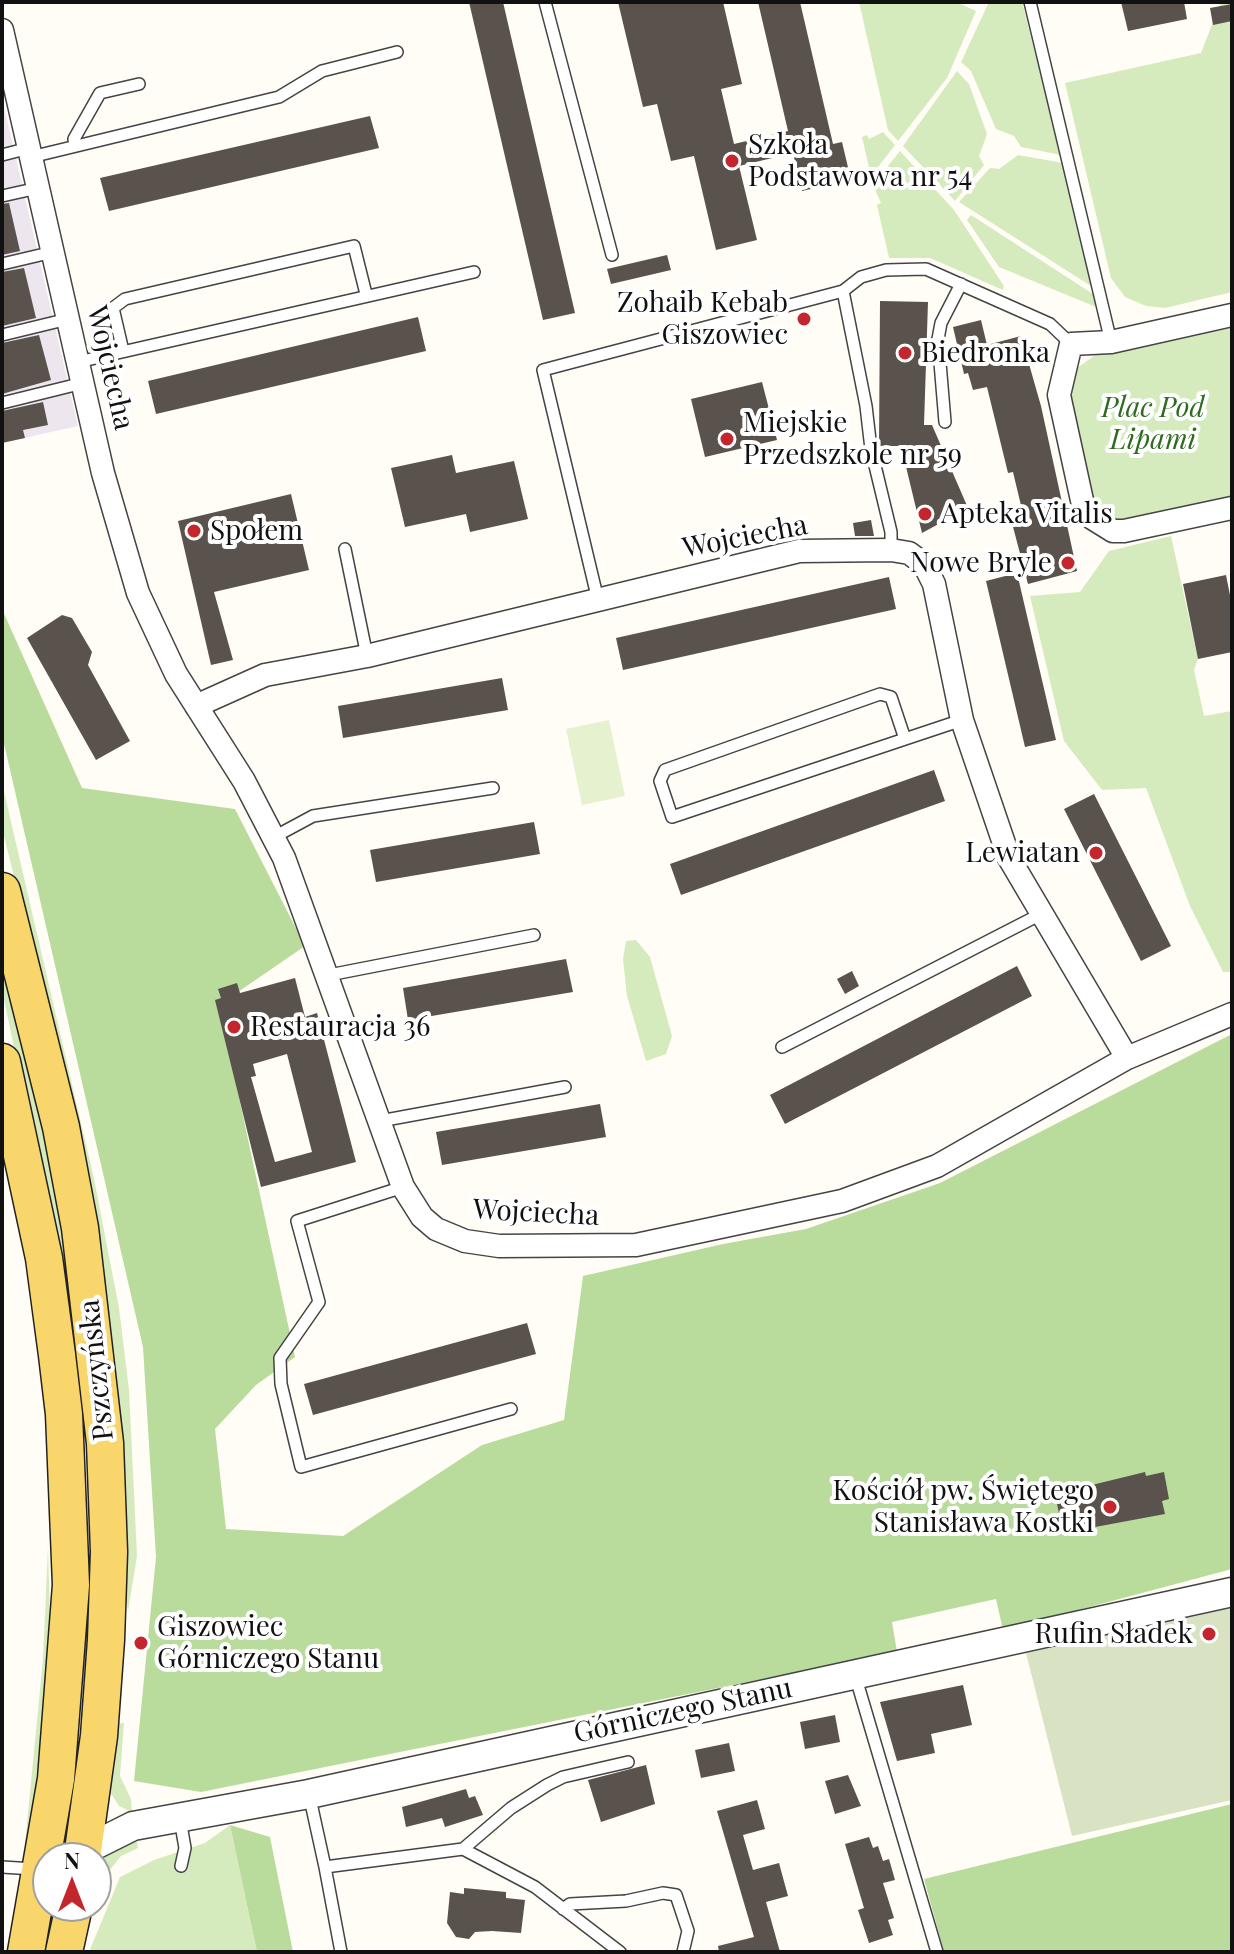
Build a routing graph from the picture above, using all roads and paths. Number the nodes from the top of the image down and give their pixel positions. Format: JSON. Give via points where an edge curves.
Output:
{"nodes":[{"id":1,"x":545,"y":2,"type":"edge"},
{"id":2,"x":1030,"y":2,"type":"edge"},
{"id":3,"x":2,"y":30,"type":"edge"},
{"id":4,"x":397,"y":52,"type":"dead end"},
{"id":5,"x":8,"y":83,"type":"edge"},
{"id":6,"x":139,"y":84,"type":"dead end"},
{"id":7,"x":75,"y":146,"type":"junction"},
{"id":8,"x":30,"y":153,"type":"junction"},
{"id":9,"x":2,"y":155,"type":"edge"},
{"id":10,"x":38,"y":188,"type":"junction"},
{"id":11,"x":2,"y":196,"type":"edge"},
{"id":12,"x":53,"y":252,"type":"junction"},
{"id":13,"x":612,"y":255,"type":"dead end"},
{"id":14,"x":2,"y":264,"type":"edge"},
{"id":15,"x":474,"y":272,"type":"dead end"},
{"id":16,"x":961,"y":284,"type":"junction"},
{"id":17,"x":843,"y":291,"type":"junction"},
{"id":18,"x":366,"y":294,"type":"junction"},
{"id":19,"x":1232,"y":315,"type":"edge"},
{"id":20,"x":68,"y":319,"type":"junction"},
{"id":21,"x":2,"y":335,"type":"edge"},
{"id":22,"x":1111,"y":342,"type":"junction"},
{"id":23,"x":1071,"y":344,"type":"junction"},
{"id":24,"x":123,"y":351,"type":"junction"},
{"id":25,"x":81,"y":372,"type":"junction"},
{"id":26,"x":2,"y":403,"type":"edge"},
{"id":27,"x":945,"y":422,"type":"dead end"},
{"id":28,"x":1232,"y":508,"type":"edge"},
{"id":29,"x":345,"y":549,"type":"dead end"},
{"id":30,"x":891,"y":550,"type":"junction"},
{"id":31,"x":598,"y":600,"type":"junction"},
{"id":32,"x":367,"y":656,"type":"junction"},
{"id":33,"x":196,"y":706,"type":"junction"},
{"id":34,"x":962,"y":720,"type":"junction"},
{"id":35,"x":905,"y":739,"type":"junction"},
{"id":36,"x":493,"y":788,"type":"dead end"},
{"id":37,"x":274,"y":837,"type":"junction"},
{"id":38,"x":2,"y":891,"type":"edge"},
{"id":39,"x":1041,"y":914,"type":"junction"},
{"id":40,"x":534,"y":935,"type":"dead end"},
{"id":41,"x":329,"y":975,"type":"junction"},
{"id":42,"x":1232,"y":1014,"type":"edge"},
{"id":43,"x":782,"y":1047,"type":"dead end"},
{"id":44,"x":1127,"y":1058,"type":"junction"},
{"id":45,"x":2,"y":1062,"type":"edge"},
{"id":46,"x":565,"y":1087,"type":"dead end"},
{"id":47,"x":380,"y":1121,"type":"junction"},
{"id":48,"x":2,"y":1142,"type":"edge"},
{"id":49,"x":403,"y":1187,"type":"junction"},
{"id":50,"x":32,"y":1198,"type":"junction"},
{"id":51,"x":511,"y":1409,"type":"dead end"},
{"id":52,"x":1232,"y":1592,"type":"edge"},
{"id":53,"x":855,"y":1675,"type":"junction"},
{"id":54,"x":628,"y":1762,"type":"dead end"},
{"id":55,"x":92,"y":1791,"type":"junction"},
{"id":56,"x":309,"y":1794,"type":"junction"},
{"id":57,"x":180,"y":1818,"type":"junction"},
{"id":58,"x":133,"y":1826,"type":"junction"},
{"id":59,"x":46,"y":1842,"type":"edge"},
{"id":60,"x":84,"y":1842,"type":"edge"},
{"id":61,"x":105,"y":1842,"type":"edge"},
{"id":62,"x":463,"y":1849,"type":"junction"},
{"id":63,"x":181,"y":1866,"type":"dead end"},
{"id":64,"x":2,"y":1867,"type":"edge"},
{"id":65,"x":325,"y":1867,"type":"junction"},
{"id":66,"x":32,"y":1869,"type":"edge"},
{"id":67,"x":563,"y":1909,"type":"junction"},
{"id":68,"x":32,"y":1921,"type":"edge"},
{"id":69,"x":71,"y":1922,"type":"edge"},
{"id":70,"x":26,"y":1952,"type":"edge"},
{"id":71,"x":64,"y":1952,"type":"edge"},
{"id":72,"x":341,"y":1952,"type":"edge"},
{"id":73,"x":620,"y":1952,"type":"edge"},
{"id":74,"x":683,"y":1952,"type":"edge"},
{"id":75,"x":937,"y":1952,"type":"edge"}],
"edges":[{"from":1,"to":13,"type":"lane"},
{"from":2,"to":22,"type":"lane"},
{"from":3,"to":5,"type":"street","name":"Wojciecha"},
{"from":4,"to":7,"type":"lane","via":[[322,71],[279,97]]},
{"from":5,"to":8,"type":"street","name":"Wojciecha"},
{"from":6,"to":7,"type":"lane","via":[[100,93]]},
{"from":7,"to":8,"type":"lane"},
{"from":8,"to":9,"type":"lane"},
{"from":8,"to":10,"type":"street","name":"Wojciecha"},
{"from":10,"to":11,"type":"lane"},
{"from":10,"to":12,"type":"street","name":"Wojciecha"},
{"from":12,"to":14,"type":"lane"},
{"from":12,"to":20,"type":"street","name":"Wojciecha"},
{"from":15,"to":18,"type":"lane"},
{"from":16,"to":17,"type":"lane","via":[[926,269],[886,270],[861,277]]},
{"from":16,"to":23,"type":"lane","via":[[1050,324]]},
{"from":16,"to":27,"type":"lane","via":[[938,339]]},
{"from":17,"to":30,"type":"lane"},
{"from":17,"to":31,"type":"lane","via":[[543,370]]},
{"from":18,"to":24,"type":"lane"},
{"from":18,"to":24,"type":"lane","via":[[354,246],[171,288],[125,299],[113,308]]},
{"from":19,"to":22,"type":"street"},
{"from":20,"to":21,"type":"lane"},
{"from":20,"to":25,"type":"street","name":"Wojciecha"},
{"from":22,"to":23,"type":"street"},
{"from":23,"to":28,"type":"street","via":[[1059,395],[1083,505],[1092,518],[1113,531],[1124,531]]},
{"from":24,"to":25,"type":"lane"},
{"from":25,"to":26,"type":"lane"},
{"from":25,"to":33,"type":"street","name":"Wojciecha","via":[[128,564],[162,649]]},
{"from":29,"to":32,"type":"lane"},
{"from":30,"to":31,"type":"street","name":"Wojciecha","via":[[799,551]]},
{"from":30,"to":34,"type":"street","name":"Wojciecha","via":[[909,553],[924,564],[934,584]]},
{"from":31,"to":32,"type":"street","name":"Wojciecha"},
{"from":32,"to":33,"type":"street","name":"Wojciecha","via":[[265,675]]},
{"from":33,"to":37,"type":"street","name":"Wojciecha"},
{"from":34,"to":35,"type":"lane"},
{"from":34,"to":39,"type":"street","name":"Wojciecha","via":[[1009,858]]},
{"from":35,"to":35,"type":"lane","via":[[672,817],[660,781],[665,770],[880,694],[891,697]]},
{"from":36,"to":37,"type":"lane","via":[[313,816]]},
{"from":37,"to":41,"type":"street","name":"Wojciecha"},
{"from":38,"to":55,"type":"main road","name":"Pszczyńska","via":[[61,1127],[89,1281],[105,1443],[109,1552]]},
{"from":39,"to":43,"type":"lane"},
{"from":39,"to":44,"type":"street","name":"Wojciecha"},
{"from":40,"to":41,"type":"lane"},
{"from":41,"to":47,"type":"street","name":"Wojciecha"},
{"from":42,"to":44,"type":"street","name":"Wojciecha"},
{"from":44,"to":49,"type":"street","name":"Wojciecha","via":[[979,1145],[893,1185],[807,1210],[657,1242],[550,1248],[465,1241],[422,1217]]},
{"from":45,"to":50,"type":"main road","name":"Pszczyńska"},
{"from":46,"to":47,"type":"lane"},
{"from":47,"to":49,"type":"street","name":"Wojciecha"},
{"from":48,"to":50,"type":"main road"},
{"from":49,"to":51,"type":"lane","via":[[297,1221],[319,1302],[280,1358],[301,1467]]},
{"from":50,"to":59,"type":"main road","name":"Pszczyńska","via":[[64,1414],[71,1585]]},
{"from":52,"to":53,"type":"street","name":"Górniczego Stanu"},
{"from":53,"to":56,"type":"street","name":"Górniczego Stanu"},
{"from":53,"to":75,"type":"lane"},
{"from":54,"to":62,"type":"lane","via":[[547,1785]]},
{"from":55,"to":58,"type":"street"},
{"from":55,"to":60,"type":"main road","name":"Pszczyńska"},
{"from":56,"to":57,"type":"street","name":"Górniczego Stanu"},
{"from":56,"to":65,"type":"lane"},
{"from":57,"to":58,"type":"street","name":"Górniczego Stanu"},
{"from":57,"to":63,"type":"lane","via":[[185,1848]]},
{"from":58,"to":61,"type":"street","name":"Górniczego Stanu"},
{"from":62,"to":65,"type":"lane"},
{"from":62,"to":67,"type":"lane","via":[[535,1887]]},
{"from":64,"to":66,"type":"lane"},
{"from":65,"to":72,"type":"lane"},
{"from":67,"to":73,"type":"lane"},
{"from":67,"to":74,"type":"lane","via":[[570,1904],[676,1895],[688,1931]]},
{"from":68,"to":70,"type":"main road","name":"Pszczyńska"},
{"from":69,"to":71,"type":"main road"}]}
